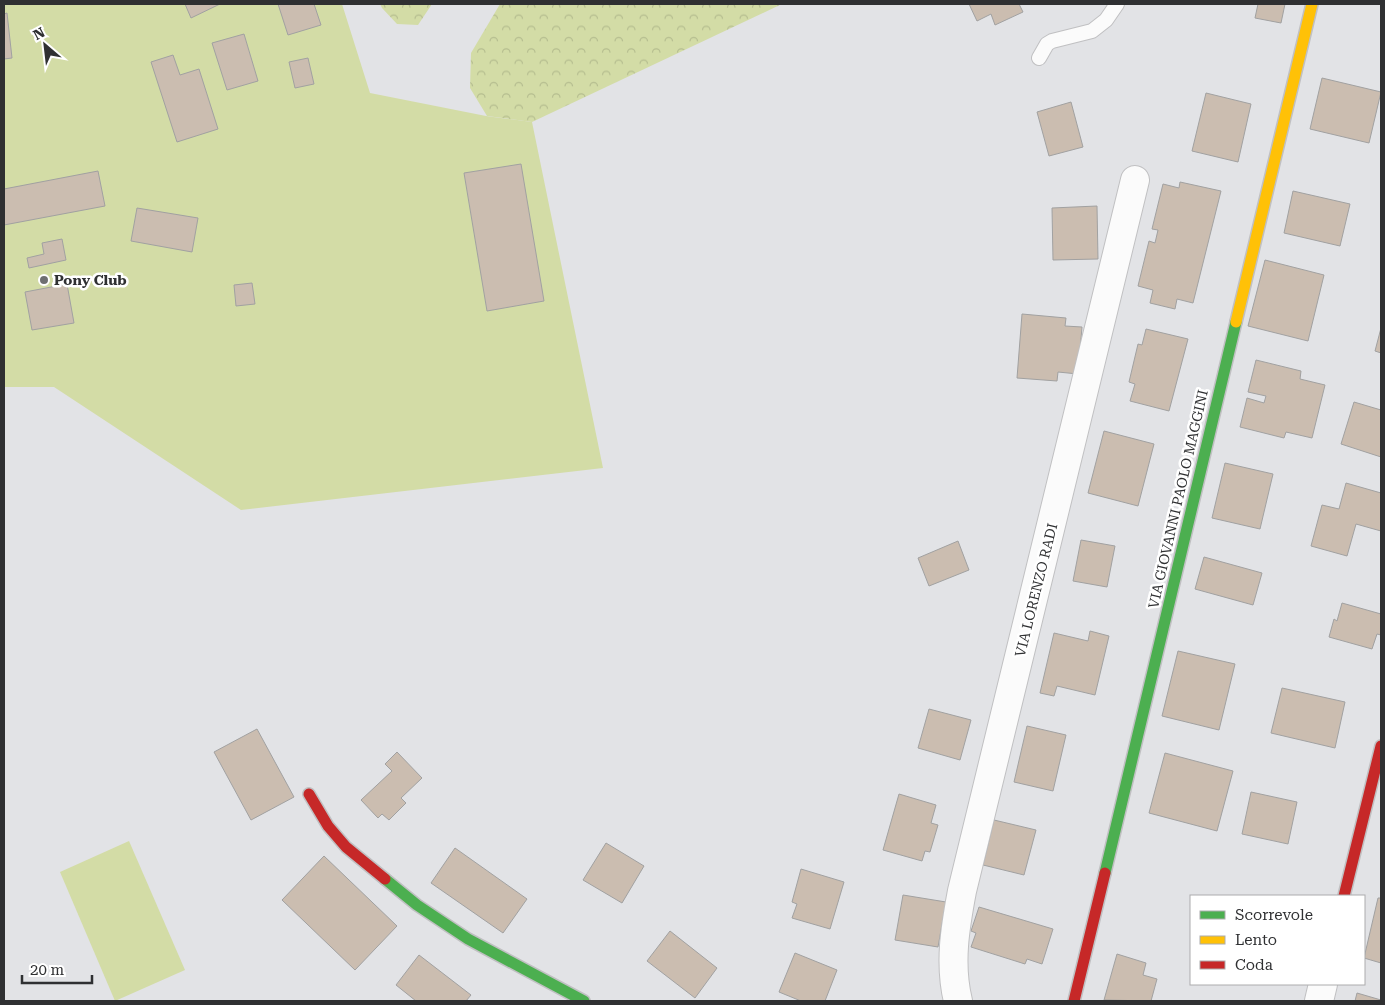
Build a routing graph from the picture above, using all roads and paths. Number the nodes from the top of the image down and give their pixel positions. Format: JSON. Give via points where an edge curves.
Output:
{"nodes":[{"id":1,"x":1117,"y":4,"type":"edge"},
{"id":2,"x":1312,"y":4,"type":"edge"},
{"id":3,"x":1038,"y":58,"type":"dead end"},
{"id":4,"x":1136,"y":180,"type":"dead end"},
{"id":5,"x":1381,"y":746,"type":"edge"},
{"id":6,"x":309,"y":794,"type":"dead end"},
{"id":7,"x":1344,"y":895,"type":"edge"},
{"id":8,"x":1323,"y":985,"type":"edge"},
{"id":9,"x":584,"y":1001,"type":"edge"},
{"id":10,"x":958,"y":1001,"type":"edge"},
{"id":11,"x":1074,"y":1001,"type":"edge"},
{"id":12,"x":1319,"y":1001,"type":"edge"}],
"edges":[{"from":1,"to":3,"type":"lane","via":[[1106,20],[1092,31],[1052,41]]},
{"from":2,"to":11,"type":"street","name":"VIA GIOVANNI PAOLO MAGGINI"},
{"from":4,"to":10,"type":"street","name":"VIA LORENZO RADI","via":[[962,892],[953,952]]},
{"from":5,"to":7,"type":"street"},
{"from":6,"to":9,"type":"street","via":[[340,840],[417,905],[468,938]]},
{"from":8,"to":12,"type":"street"}]}
